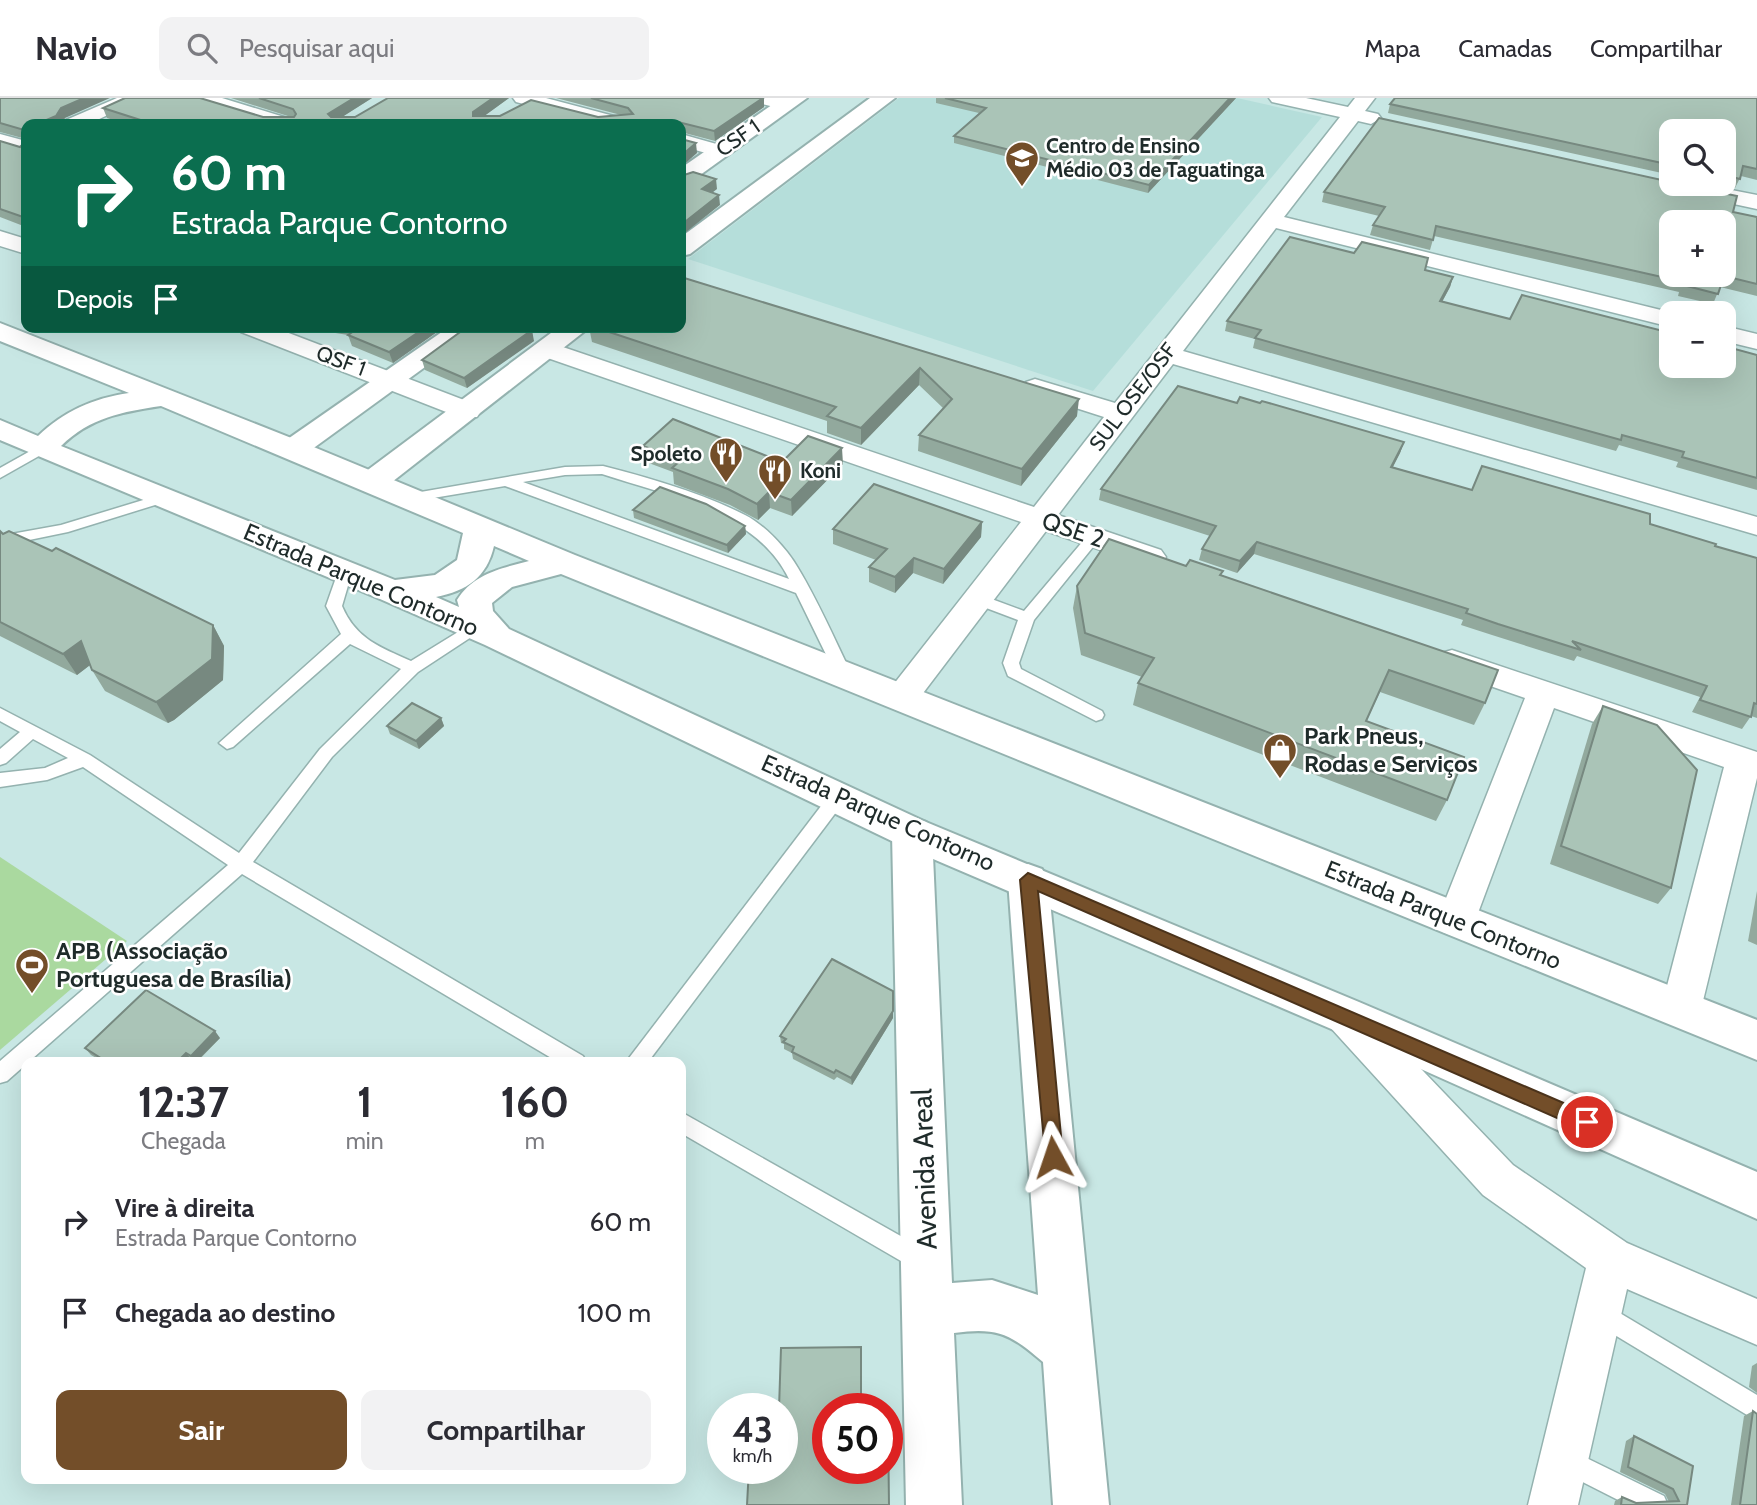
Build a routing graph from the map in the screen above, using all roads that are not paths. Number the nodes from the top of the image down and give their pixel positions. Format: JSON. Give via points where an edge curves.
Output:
{"nodes":[{"id":1,"x":133,"y":98,"type":"edge"},
{"id":2,"x":201,"y":98,"type":"edge"},
{"id":3,"x":761,"y":98,"type":"edge"},
{"id":4,"x":884,"y":98,"type":"edge"},
{"id":5,"x":1279,"y":98,"type":"edge"},
{"id":6,"x":792,"y":101,"type":"edge"},
{"id":7,"x":520,"y":103,"type":"edge"},
{"id":8,"x":1359,"y":106,"type":"edge"},
{"id":9,"x":237,"y":109,"type":"junction"},
{"id":10,"x":91,"y":119,"type":"edge"},
{"id":11,"x":216,"y":119,"type":"edge"},
{"id":12,"x":270,"y":119,"type":"edge"},
{"id":13,"x":595,"y":119,"type":"edge"},
{"id":14,"x":1392,"y":122,"type":"edge"},
{"id":15,"x":0,"y":140,"type":"edge"},
{"id":16,"x":686,"y":141,"type":"edge"},
{"id":17,"x":21,"y":145,"type":"edge"},
{"id":18,"x":720,"y":151,"type":"junction"},
{"id":19,"x":686,"y":175,"type":"edge"},
{"id":20,"x":1729,"y":196,"type":"edge"},
{"id":21,"x":1757,"y":202,"type":"edge"},
{"id":22,"x":1269,"y":220,"type":"junction"},
{"id":23,"x":0,"y":238,"type":"edge"},
{"id":24,"x":21,"y":245,"type":"edge"},
{"id":25,"x":686,"y":245,"type":"edge"},
{"id":26,"x":1659,"y":317,"type":"edge"},
{"id":27,"x":0,"y":331,"type":"edge"},
{"id":28,"x":291,"y":333,"type":"edge"},
{"id":29,"x":459,"y":333,"type":"edge"},
{"id":30,"x":569,"y":333,"type":"edge"},
{"id":31,"x":1736,"y":336,"type":"edge"},
{"id":32,"x":1757,"y":342,"type":"edge"},
{"id":33,"x":548,"y":350,"type":"junction"},
{"id":34,"x":1165,"y":354,"type":"junction"},
{"id":35,"x":91,"y":367,"type":"junction"},
{"id":36,"x":392,"y":380,"type":"junction"},
{"id":37,"x":1015,"y":381,"type":"edge"},
{"id":38,"x":161,"y":397,"type":"junction"},
{"id":39,"x":468,"y":411,"type":"junction"},
{"id":40,"x":1122,"y":414,"type":"junction"},
{"id":41,"x":0,"y":423,"type":"edge"},
{"id":42,"x":0,"y":429,"type":"edge"},
{"id":43,"x":41,"y":449,"type":"junction"},
{"id":44,"x":293,"y":449,"type":"junction"},
{"id":45,"x":0,"y":474,"type":"edge"},
{"id":46,"x":506,"y":481,"type":"junction"},
{"id":47,"x":372,"y":482,"type":"junction"},
{"id":48,"x":163,"y":498,"type":"junction"},
{"id":49,"x":409,"y":498,"type":"junction"},
{"id":50,"x":1038,"y":518,"type":"junction"},
{"id":51,"x":1757,"y":526,"type":"edge"},
{"id":52,"x":479,"y":529,"type":"junction"},
{"id":53,"x":1094,"y":537,"type":"junction"},
{"id":54,"x":0,"y":541,"type":"edge"},
{"id":55,"x":563,"y":563,"type":"junction"},
{"id":56,"x":1173,"y":564,"type":"edge"},
{"id":57,"x":345,"y":572,"type":"junction"},
{"id":58,"x":803,"y":590,"type":"junction"},
{"id":59,"x":392,"y":591,"type":"junction"},
{"id":60,"x":978,"y":599,"type":"junction"},
{"id":61,"x":1027,"y":618,"type":"junction"},
{"id":62,"x":487,"y":632,"type":"junction"},
{"id":63,"x":349,"y":635,"type":"junction"},
{"id":64,"x":1424,"y":651,"type":"edge"},
{"id":65,"x":412,"y":668,"type":"junction"},
{"id":66,"x":843,"y":673,"type":"junction"},
{"id":67,"x":1543,"y":692,"type":"junction"},
{"id":68,"x":902,"y":697,"type":"junction"},
{"id":69,"x":0,"y":714,"type":"edge"},
{"id":70,"x":1096,"y":715,"type":"dead end"},
{"id":71,"x":31,"y":732,"type":"junction"},
{"id":72,"x":227,"y":743,"type":"dead end"},
{"id":73,"x":0,"y":759,"type":"edge"},
{"id":74,"x":84,"y":759,"type":"junction"},
{"id":75,"x":1750,"y":763,"type":"edge"},
{"id":76,"x":0,"y":780,"type":"edge"},
{"id":77,"x":838,"y":797,"type":"junction"},
{"id":78,"x":912,"y":833,"type":"junction"},
{"id":79,"x":241,"y":864,"type":"junction"},
{"id":80,"x":1028,"y":880,"type":"junction"},
{"id":81,"x":1456,"y":921,"type":"junction"},
{"id":82,"x":1681,"y":1009,"type":"junction"},
{"id":83,"x":1345,"y":1016,"type":"junction"},
{"id":84,"x":1757,"y":1040,"type":"edge"},
{"id":85,"x":568,"y":1057,"type":"edge"},
{"id":86,"x":640,"y":1057,"type":"edge"},
{"id":87,"x":0,"y":1074,"type":"edge"},
{"id":88,"x":686,"y":1125,"type":"edge"},
{"id":89,"x":1757,"y":1196,"type":"edge"},
{"id":90,"x":1611,"y":1259,"type":"junction"},
{"id":91,"x":927,"y":1263,"type":"junction"},
{"id":92,"x":930,"y":1312,"type":"junction"},
{"id":93,"x":1598,"y":1312,"type":"junction"},
{"id":94,"x":1757,"y":1322,"type":"edge"},
{"id":95,"x":1070,"y":1351,"type":"junction"},
{"id":96,"x":1757,"y":1409,"type":"edge"},
{"id":97,"x":1564,"y":1459,"type":"junction"},
{"id":98,"x":934,"y":1505,"type":"edge"},
{"id":99,"x":1081,"y":1505,"type":"edge"},
{"id":100,"x":1553,"y":1505,"type":"edge"},
{"id":101,"x":1655,"y":1505,"type":"edge"}],
"edges":[{"from":1,"to":10,"type":"street"},
{"from":2,"to":9,"type":"street"},
{"from":3,"to":6,"type":"street"},
{"from":4,"to":25,"type":"main road"},
{"from":5,"to":8,"type":"street"},
{"from":6,"to":18,"type":"main road","name":"CSF 1"},
{"from":7,"to":13,"type":"street"},
{"from":8,"to":14,"type":"street"},
{"from":8,"to":22,"type":"street","name":"SUL OSE/OSF"},
{"from":9,"to":11,"type":"street"},
{"from":9,"to":12,"type":"street"},
{"from":15,"to":17,"type":"street"},
{"from":16,"to":18,"type":"street"},
{"from":18,"to":19,"type":"main road","name":"CSF 1"},
{"from":20,"to":21,"type":"street"},
{"from":22,"to":26,"type":"street"},
{"from":22,"to":34,"type":"street","name":"SUL OSE/OSF"},
{"from":23,"to":24,"type":"street"},
{"from":27,"to":35,"type":"main road","name":"Estrada Parque Contorno"},
{"from":28,"to":36,"type":"street","name":"QSF 1"},
{"from":29,"to":36,"type":"main road"},
{"from":30,"to":33,"type":"main road"},
{"from":31,"to":32,"type":"street"},
{"from":33,"to":39,"type":"main road"},
{"from":33,"to":50,"type":"street","name":"QSE 2"},
{"from":34,"to":40,"type":"street","name":"SUL OSE/OSF"},
{"from":34,"to":51,"type":"street"},
{"from":35,"to":38,"type":"main road","name":"Estrada Parque Contorno"},
{"from":35,"to":41,"type":"main road","via":[[87,385],[75,398],[35,417]]},
{"from":36,"to":39,"type":"street","name":"QSF 1"},
{"from":36,"to":44,"type":"main road"},
{"from":37,"to":40,"type":"street"},
{"from":38,"to":43,"type":"main road","via":[[96,408],[61,429]]},
{"from":38,"to":44,"type":"main road","name":"Estrada Parque Contorno"},
{"from":39,"to":47,"type":"main road"},
{"from":40,"to":50,"type":"street","name":"SUL OSE/OSF"},
{"from":42,"to":43,"type":"main road","name":"Estrada Parque Contorno"},
{"from":43,"to":45,"type":"lane"},
{"from":43,"to":48,"type":"main road","name":"Estrada Parque Contorno"},
{"from":44,"to":47,"type":"main road","name":"Estrada Parque Contorno"},
{"from":46,"to":49,"type":"lane"},
{"from":46,"to":58,"type":"lane"},
{"from":46,"to":58,"type":"lane","via":[[603,470],[687,497],[742,519],[767,540]]},
{"from":47,"to":49,"type":"main road","name":"Estrada Parque Contorno"},
{"from":48,"to":54,"type":"lane","via":[[63,529]]},
{"from":48,"to":57,"type":"main road","name":"Estrada Parque Contorno"},
{"from":49,"to":52,"type":"main road","name":"Estrada Parque Contorno"},
{"from":50,"to":53,"type":"street","name":"QSE 2"},
{"from":50,"to":60,"type":"street","name":"SUL OSE/OSF"},
{"from":52,"to":55,"type":"main road","name":"Estrada Parque Contorno"},
{"from":52,"to":59,"type":"main road","via":[[479,550],[466,573],[446,585]]},
{"from":53,"to":56,"type":"street","name":"QSE 2"},
{"from":53,"to":61,"type":"lane"},
{"from":55,"to":62,"type":"main road","via":[[501,579],[474,600]]},
{"from":55,"to":66,"type":"main road","name":"Estrada Parque Contorno"},
{"from":57,"to":59,"type":"main road","name":"Estrada Parque Contorno"},
{"from":57,"to":63,"type":"lane","via":[[334,606]]},
{"from":58,"to":66,"type":"lane"},
{"from":59,"to":62,"type":"main road","name":"Estrada Parque Contorno"},
{"from":60,"to":61,"type":"lane"},
{"from":60,"to":68,"type":"street","name":"SUL OSE/OSF"},
{"from":61,"to":70,"type":"lane","via":[[1011,663],[1014,672]]},
{"from":62,"to":65,"type":"lane"},
{"from":62,"to":77,"type":"main road","name":"Estrada Parque Contorno"},
{"from":63,"to":65,"type":"lane"},
{"from":63,"to":72,"type":"lane"},
{"from":64,"to":67,"type":"street"},
{"from":65,"to":79,"type":"lane","via":[[326,753]]},
{"from":66,"to":68,"type":"main road","name":"Estrada Parque Contorno"},
{"from":67,"to":75,"type":"street"},
{"from":67,"to":81,"type":"street"},
{"from":68,"to":81,"type":"main road","name":"Estrada Parque Contorno"},
{"from":69,"to":71,"type":"lane"},
{"from":71,"to":73,"type":"lane"},
{"from":71,"to":74,"type":"lane"},
{"from":74,"to":76,"type":"lane","via":[[47,774]]},
{"from":74,"to":79,"type":"lane"},
{"from":75,"to":82,"type":"street"},
{"from":77,"to":78,"type":"main road","name":"Estrada Parque Contorno"},
{"from":77,"to":86,"type":"lane"},
{"from":78,"to":80,"type":"main road","name":"Estrada Parque Contorno"},
{"from":78,"to":91,"type":"main road","name":"Avenida Areal"},
{"from":79,"to":85,"type":"lane"},
{"from":79,"to":87,"type":"lane"},
{"from":80,"to":83,"type":"main road","name":"Estrada Parque Contorno"},
{"from":80,"to":95,"type":"main road"},
{"from":81,"to":82,"type":"main road","name":"Estrada Parque Contorno"},
{"from":82,"to":84,"type":"main road","name":"Estrada Parque Contorno"},
{"from":83,"to":89,"type":"main road","name":"Estrada Parque Contorno"},
{"from":83,"to":90,"type":"street","via":[[1498,1180]]},
{"from":88,"to":91,"type":"lane"},
{"from":90,"to":93,"type":"street"},
{"from":90,"to":94,"type":"street"},
{"from":91,"to":92,"type":"main road","name":"Avenida Areal"},
{"from":92,"to":95,"type":"main road","via":[[982,1302],[1009,1306],[1034,1320]]},
{"from":92,"to":98,"type":"main road","name":"Avenida Areal"},
{"from":93,"to":96,"type":"lane"},
{"from":93,"to":97,"type":"street"},
{"from":95,"to":99,"type":"main road"},
{"from":97,"to":100,"type":"street"},
{"from":97,"to":101,"type":"lane"}]}
